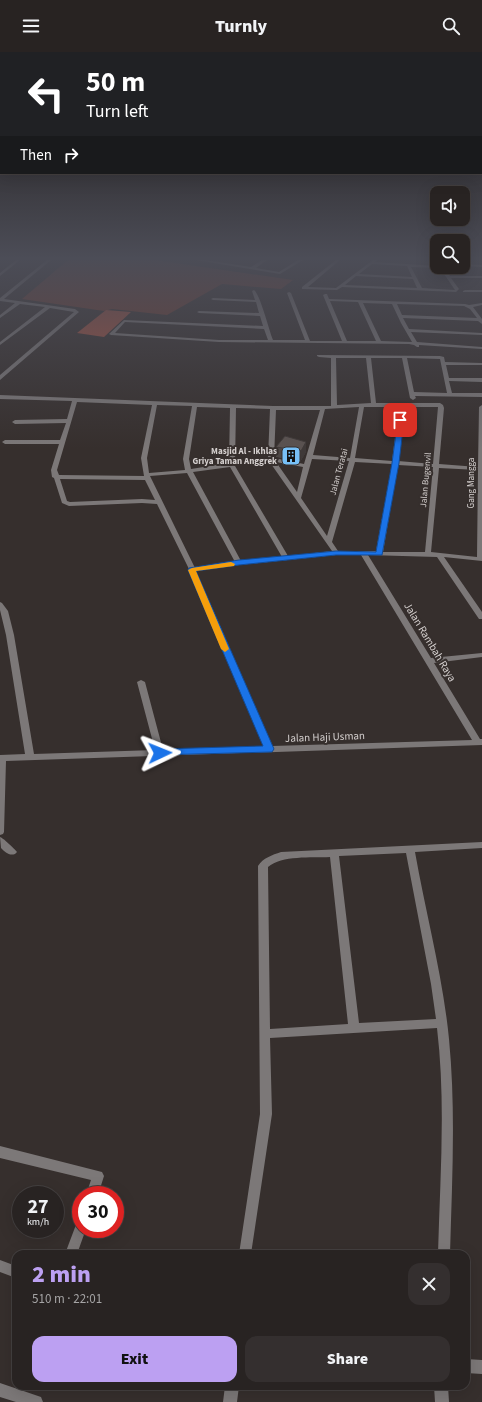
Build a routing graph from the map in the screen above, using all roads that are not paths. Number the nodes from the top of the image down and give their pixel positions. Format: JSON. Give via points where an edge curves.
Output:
{"nodes":[{"id":1,"x":27,"y":323,"type":"edge"},
{"id":2,"x":65,"y":323,"type":"edge"},
{"id":3,"x":122,"y":323,"type":"edge"},
{"id":4,"x":165,"y":323,"type":"edge"},
{"id":5,"x":265,"y":323,"type":"edge"},
{"id":6,"x":301,"y":323,"type":"edge"},
{"id":7,"x":337,"y":323,"type":"edge"},
{"id":8,"x":370,"y":323,"type":"edge"},
{"id":9,"x":404,"y":323,"type":"edge"},
{"id":10,"x":267,"y":328,"type":"junction"},
{"id":11,"x":408,"y":330,"type":"junction"},
{"id":12,"x":482,"y":334,"type":"edge"},
{"id":13,"x":272,"y":342,"type":"junction"},
{"id":14,"x":308,"y":342,"type":"junction"},
{"id":15,"x":345,"y":342,"type":"junction"},
{"id":16,"x":379,"y":343,"type":"junction"},
{"id":17,"x":0,"y":344,"type":"edge"},
{"id":18,"x":416,"y":344,"type":"junction"},
{"id":19,"x":482,"y":348,"type":"edge"},
{"id":20,"x":320,"y":356,"type":"dead end"},
{"id":21,"x":333,"y":356,"type":"junction"},
{"id":22,"x":368,"y":356,"type":"junction"},
{"id":23,"x":422,"y":356,"type":"junction"},
{"id":24,"x":404,"y":357,"type":"junction"},
{"id":25,"x":443,"y":363,"type":"junction"},
{"id":26,"x":482,"y":364,"type":"edge"},
{"id":27,"x":0,"y":378,"type":"edge"},
{"id":28,"x":447,"y":379,"type":"junction"},
{"id":29,"x":482,"y":380,"type":"edge"},
{"id":30,"x":412,"y":394,"type":"junction"},
{"id":31,"x":450,"y":394,"type":"junction"},
{"id":32,"x":482,"y":395,"type":"edge"},
{"id":33,"x":0,"y":397,"type":"edge"},
{"id":34,"x":75,"y":401,"type":"junction"},
{"id":35,"x":155,"y":404,"type":"junction"},
{"id":36,"x":195,"y":405,"type":"junction"},
{"id":37,"x":362,"y":405,"type":"junction"},
{"id":38,"x":374,"y":405,"type":"junction"},
{"id":39,"x":402,"y":405,"type":"junction"},
{"id":40,"x":413,"y":405,"type":"junction"},
{"id":41,"x":233,"y":406,"type":"junction"},
{"id":42,"x":334,"y":406,"type":"junction"},
{"id":43,"x":482,"y":407,"type":"edge"},
{"id":44,"x":273,"y":408,"type":"junction"},
{"id":45,"x":323,"y":408,"type":"junction"},
{"id":46,"x":68,"y":421,"type":"junction"},
{"id":47,"x":15,"y":422,"type":"dead end"},
{"id":48,"x":6,"y":442,"type":"dead end"},
{"id":49,"x":62,"y":442,"type":"junction"},
{"id":50,"x":310,"y":457,"type":"junction"},
{"id":51,"x":271,"y":459,"type":"junction"},
{"id":52,"x":352,"y":461,"type":"junction"},
{"id":53,"x":395,"y":463,"type":"junction"},
{"id":54,"x":437,"y":465,"type":"junction"},
{"id":55,"x":232,"y":466,"type":"junction"},
{"id":56,"x":307,"y":466,"type":"junction"},
{"id":57,"x":481,"y":469,"type":"edge"},
{"id":58,"x":190,"y":472,"type":"junction"},
{"id":59,"x":147,"y":476,"type":"junction"},
{"id":60,"x":55,"y":477,"type":"junction"},
{"id":61,"x":298,"y":496,"type":"junction"},
{"id":62,"x":159,"y":502,"type":"junction"},
{"id":63,"x":329,"y":542,"type":"junction"},
{"id":64,"x":336,"y":553,"type":"junction"},
{"id":65,"x":364,"y":554,"type":"junction"},
{"id":66,"x":380,"y":554,"type":"junction"},
{"id":67,"x":428,"y":554,"type":"junction"},
{"id":68,"x":438,"y":554,"type":"junction"},
{"id":69,"x":286,"y":558,"type":"junction"},
{"id":70,"x":481,"y":559,"type":"edge"},
{"id":71,"x":239,"y":563,"type":"junction"},
{"id":72,"x":192,"y":570,"type":"junction"},
{"id":73,"x":0,"y":604,"type":"edge"},
{"id":74,"x":482,"y":617,"type":"edge"},
{"id":75,"x":482,"y":655,"type":"edge"},
{"id":76,"x":429,"y":661,"type":"junction"},
{"id":77,"x":141,"y":682,"type":"dead end"},
{"id":78,"x":480,"y":742,"type":"edge"},
{"id":79,"x":269,"y":749,"type":"junction"},
{"id":80,"x":160,"y":753,"type":"junction"},
{"id":81,"x":30,"y":757,"type":"junction"},
{"id":82,"x":1,"y":758,"type":"edge"},
{"id":83,"x":0,"y":832,"type":"edge"},
{"id":84,"x":0,"y":840,"type":"edge"},
{"id":85,"x":482,"y":845,"type":"edge"},
{"id":86,"x":410,"y":849,"type":"junction"},
{"id":87,"x":12,"y":852,"type":"dead end"},
{"id":88,"x":334,"y":853,"type":"junction"},
{"id":89,"x":442,"y":1022,"type":"junction"},
{"id":90,"x":354,"y":1028,"type":"junction"},
{"id":91,"x":265,"y":1034,"type":"junction"},
{"id":92,"x":0,"y":1152,"type":"edge"},
{"id":93,"x":95,"y":1186,"type":"edge"},
{"id":94,"x":77,"y":1238,"type":"edge"},
{"id":95,"x":72,"y":1250,"type":"edge"},
{"id":96,"x":246,"y":1250,"type":"edge"},
{"id":97,"x":444,"y":1250,"type":"edge"},
{"id":98,"x":0,"y":1266,"type":"edge"},
{"id":99,"x":12,"y":1270,"type":"edge"},
{"id":100,"x":470,"y":1366,"type":"edge"},
{"id":101,"x":482,"y":1367,"type":"edge"},
{"id":102,"x":0,"y":1390,"type":"edge"},
{"id":103,"x":232,"y":1390,"type":"edge"},
{"id":104,"x":441,"y":1390,"type":"edge"},
{"id":105,"x":36,"y":1402,"type":"edge"},
{"id":106,"x":230,"y":1402,"type":"edge"},
{"id":107,"x":442,"y":1402,"type":"edge"}],
"edges":[{"from":1,"to":17,"type":"street"},
{"from":2,"to":27,"type":"street"},
{"from":3,"to":13,"type":"street","via":[[111,334]]},
{"from":4,"to":10,"type":"street"},
{"from":5,"to":10,"type":"street"},
{"from":6,"to":14,"type":"street"},
{"from":7,"to":15,"type":"street"},
{"from":8,"to":16,"type":"street"},
{"from":9,"to":11,"type":"street"},
{"from":10,"to":13,"type":"street"},
{"from":11,"to":12,"type":"street"},
{"from":11,"to":18,"type":"street"},
{"from":13,"to":14,"type":"street"},
{"from":14,"to":15,"type":"street"},
{"from":15,"to":16,"type":"street"},
{"from":16,"to":18,"type":"street"},
{"from":18,"to":19,"type":"street"},
{"from":18,"to":23,"type":"street"},
{"from":20,"to":21,"type":"street"},
{"from":21,"to":22,"type":"street"},
{"from":21,"to":42,"type":"street"},
{"from":22,"to":24,"type":"street"},
{"from":22,"to":38,"type":"street"},
{"from":23,"to":24,"type":"street"},
{"from":23,"to":25,"type":"street","via":[[440,357]]},
{"from":24,"to":30,"type":"street"},
{"from":25,"to":26,"type":"street"},
{"from":25,"to":28,"type":"street"},
{"from":28,"to":29,"type":"street"},
{"from":28,"to":31,"type":"street"},
{"from":30,"to":31,"type":"street"},
{"from":30,"to":40,"type":"street"},
{"from":31,"to":32,"type":"street"},
{"from":33,"to":34,"type":"street"},
{"from":34,"to":35,"type":"street"},
{"from":34,"to":46,"type":"street"},
{"from":35,"to":36,"type":"street"},
{"from":35,"to":59,"type":"street","via":[[144,458]]},
{"from":36,"to":41,"type":"street"},
{"from":36,"to":58,"type":"street","via":[[186,459]]},
{"from":37,"to":38,"type":"street"},
{"from":37,"to":42,"type":"street"},
{"from":37,"to":52,"type":"street","name":"Jalan Teratai"},
{"from":38,"to":39,"type":"street"},
{"from":39,"to":40,"type":"street"},
{"from":39,"to":53,"type":"street"},
{"from":40,"to":54,"type":"street","name":"Jalan Bugenvil","via":[[440,405]]},
{"from":41,"to":44,"type":"street"},
{"from":41,"to":55,"type":"street"},
{"from":42,"to":45,"type":"street"},
{"from":43,"to":57,"type":"street","name":"Gang Mangga"},
{"from":44,"to":45,"type":"street"},
{"from":44,"to":51,"type":"street"},
{"from":45,"to":50,"type":"street"},
{"from":46,"to":47,"type":"street"},
{"from":46,"to":49,"type":"street"},
{"from":48,"to":49,"type":"street"},
{"from":49,"to":60,"type":"street","via":[[54,470]]},
{"from":50,"to":52,"type":"street"},
{"from":50,"to":56,"type":"street"},
{"from":51,"to":55,"type":"street"},
{"from":51,"to":56,"type":"street"},
{"from":51,"to":61,"type":"street"},
{"from":52,"to":53,"type":"street"},
{"from":52,"to":63,"type":"street","name":"Jalan Teratai"},
{"from":53,"to":54,"type":"street"},
{"from":53,"to":66,"type":"street"},
{"from":54,"to":57,"type":"street"},
{"from":54,"to":67,"type":"street","name":"Jalan Bugenvil"},
{"from":55,"to":58,"type":"street"},
{"from":55,"to":69,"type":"street"},
{"from":56,"to":61,"type":"street"},
{"from":57,"to":70,"type":"street","name":"Gang Mangga"},
{"from":58,"to":59,"type":"street"},
{"from":58,"to":71,"type":"street"},
{"from":59,"to":60,"type":"street"},
{"from":59,"to":62,"type":"street"},
{"from":60,"to":62,"type":"street","via":[[66,503]]},
{"from":61,"to":63,"type":"street"},
{"from":62,"to":72,"type":"street"},
{"from":63,"to":64,"type":"street"},
{"from":64,"to":65,"type":"street"},
{"from":64,"to":69,"type":"street"},
{"from":65,"to":66,"type":"street"},
{"from":65,"to":76,"type":"street","name":"Jalan Rambah Raya"},
{"from":66,"to":67,"type":"street"},
{"from":67,"to":68,"type":"street"},
{"from":68,"to":70,"type":"street"},
{"from":68,"to":74,"type":"street"},
{"from":69,"to":71,"type":"street"},
{"from":71,"to":72,"type":"street"},
{"from":72,"to":79,"type":"street"},
{"from":73,"to":81,"type":"street","via":[[10,634]]},
{"from":75,"to":76,"type":"street"},
{"from":76,"to":78,"type":"street","name":"Jalan Rambah Raya"},
{"from":77,"to":80,"type":"street"},
{"from":78,"to":79,"type":"street","name":"Jalan Haji Usman"},
{"from":79,"to":80,"type":"street","name":"Jalan Haji Usman"},
{"from":80,"to":81,"type":"street","name":"Jalan Haji Usman"},
{"from":81,"to":82,"type":"street","name":"Jalan Haji Usman"},
{"from":82,"to":83,"type":"street"},
{"from":84,"to":87,"type":"street"},
{"from":85,"to":86,"type":"street"},
{"from":86,"to":88,"type":"street"},
{"from":86,"to":89,"type":"street"},
{"from":88,"to":90,"type":"street"},
{"from":88,"to":91,"type":"street","via":[[281,856],[263,866]]},
{"from":89,"to":90,"type":"street"},
{"from":89,"to":97,"type":"street","via":[[447,1118]]},
{"from":90,"to":91,"type":"street"},
{"from":91,"to":96,"type":"street","via":[[266,1114]]},
{"from":92,"to":93,"type":"street","via":[[98,1176]]},
{"from":94,"to":95,"type":"street"},
{"from":98,"to":99,"type":"street"},
{"from":100,"to":101,"type":"street"},
{"from":102,"to":105,"type":"street"},
{"from":103,"to":106,"type":"street"},
{"from":104,"to":107,"type":"street"}]}
